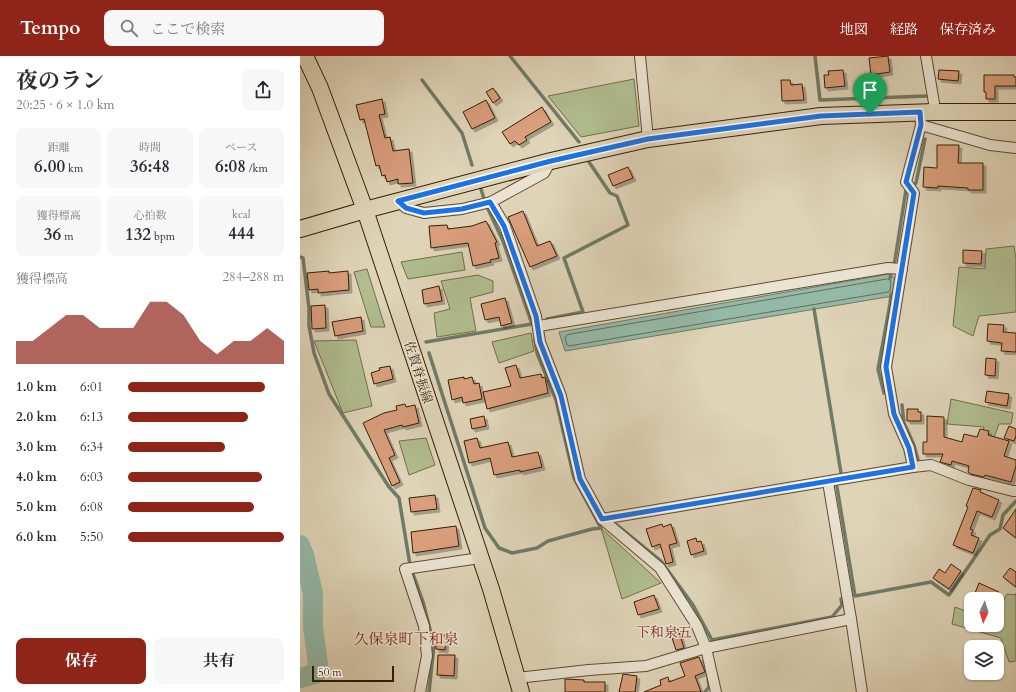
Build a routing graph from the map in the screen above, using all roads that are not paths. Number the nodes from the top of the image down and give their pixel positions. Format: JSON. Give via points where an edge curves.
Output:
{"nodes":[{"id":1,"x":305,"y":56,"type":"edge"},
{"id":2,"x":640,"y":56,"type":"edge"},
{"id":3,"x":926,"y":56,"type":"edge"},
{"id":4,"x":1016,"y":112,"type":"edge"},
{"id":5,"x":925,"y":116,"type":"junction"},
{"id":6,"x":648,"y":139,"type":"junction"},
{"id":7,"x":1016,"y":148,"type":"edge"},
{"id":8,"x":551,"y":161,"type":"junction"},
{"id":9,"x":398,"y":201,"type":"junction"},
{"id":10,"x":490,"y":202,"type":"junction"},
{"id":11,"x":365,"y":210,"type":"junction"},
{"id":12,"x":300,"y":229,"type":"edge"},
{"id":13,"x":902,"y":269,"type":"junction"},
{"id":14,"x":539,"y":326,"type":"junction"},
{"id":15,"x":913,"y":467,"type":"junction"},
{"id":16,"x":828,"y":482,"type":"junction"},
{"id":17,"x":1014,"y":491,"type":"edge"},
{"id":18,"x":602,"y":519,"type":"junction"},
{"id":19,"x":480,"y":558,"type":"junction"},
{"id":20,"x":851,"y":619,"type":"junction"},
{"id":21,"x":706,"y":648,"type":"junction"},
{"id":22,"x":519,"y":685,"type":"edge"},
{"id":23,"x":420,"y":692,"type":"edge"},
{"id":24,"x":716,"y":692,"type":"edge"},
{"id":25,"x":862,"y":692,"type":"edge"}],
"edges":[{"from":1,"to":11,"type":"main road","name":"佐賀脊振線","via":[[320,88]]},
{"from":2,"to":6,"type":"street"},
{"from":3,"to":5,"type":"street","via":[[934,103]]},
{"from":4,"to":5,"type":"main road"},
{"from":5,"to":6,"type":"main road","via":[[821,116]]},
{"from":5,"to":7,"type":"street","via":[[990,145]]},
{"from":5,"to":13,"type":"street","via":[[906,182],[914,193]]},
{"from":6,"to":8,"type":"main road"},
{"from":8,"to":9,"type":"main road"},
{"from":8,"to":10,"type":"street","via":[[544,173]]},
{"from":9,"to":10,"type":"street","via":[[406,208],[424,213],[462,209]]},
{"from":9,"to":11,"type":"main road"},
{"from":10,"to":14,"type":"street","via":[[504,226]]},
{"from":11,"to":12,"type":"main road"},
{"from":11,"to":19,"type":"main road","name":"佐賀脊振線"},
{"from":13,"to":14,"type":"street","via":[[888,268]]},
{"from":13,"to":15,"type":"street","via":[[886,367],[894,414],[909,448]]},
{"from":14,"to":18,"type":"street","via":[[540,342],[561,396],[580,479]]},
{"from":15,"to":16,"type":"street"},
{"from":15,"to":17,"type":"street","via":[[931,465],[969,480]]},
{"from":16,"to":18,"type":"street"},
{"from":16,"to":20,"type":"street"},
{"from":18,"to":21,"type":"street","via":[[660,568],[697,626]]},
{"from":19,"to":22,"type":"main road","name":"佐賀脊振線"},
{"from":19,"to":23,"type":"street","via":[[405,569],[424,626],[427,656]]},
{"from":20,"to":21,"type":"street"},
{"from":20,"to":25,"type":"street"},
{"from":21,"to":22,"type":"street","via":[[646,666],[589,670]]},
{"from":21,"to":24,"type":"street"}]}
